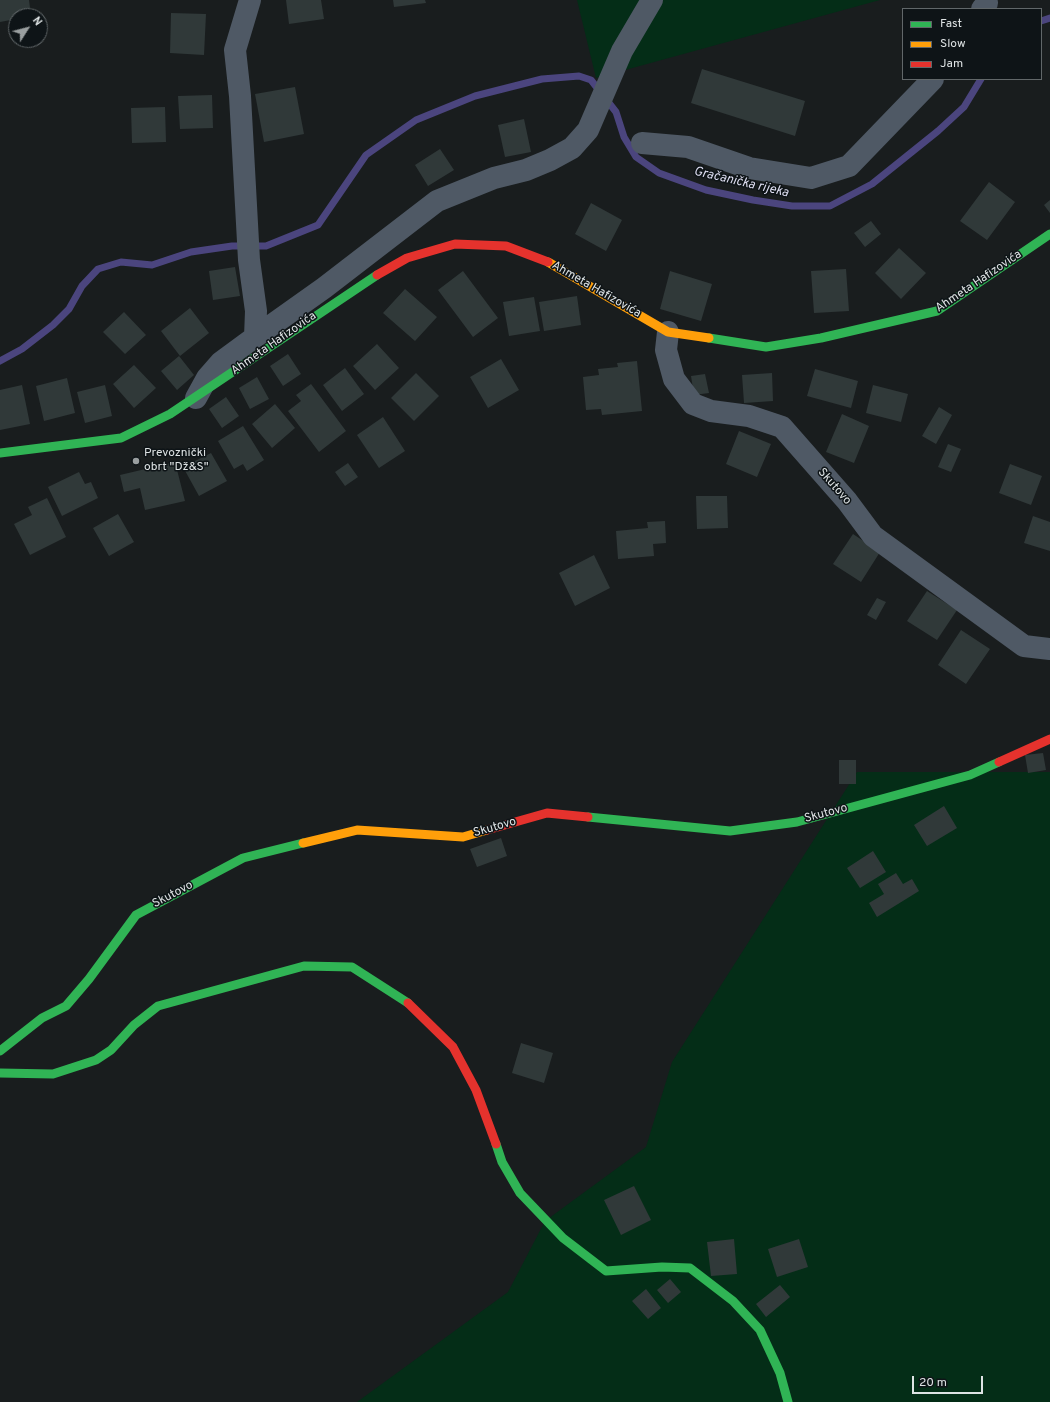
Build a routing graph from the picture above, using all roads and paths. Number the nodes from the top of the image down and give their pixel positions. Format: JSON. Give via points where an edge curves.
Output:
{"nodes":[{"id":1,"x":250,"y":0,"type":"edge"},
{"id":2,"x":652,"y":0,"type":"edge"},
{"id":3,"x":932,"y":80,"type":"edge"},
{"id":4,"x":642,"y":143,"type":"dead end"},
{"id":5,"x":1050,"y":234,"type":"edge"},
{"id":6,"x":668,"y":332,"type":"junction"},
{"id":7,"x":255,"y":337,"type":"junction"},
{"id":8,"x":195,"y":398,"type":"junction"},
{"id":9,"x":0,"y":453,"type":"edge"},
{"id":10,"x":1050,"y":649,"type":"edge"},
{"id":11,"x":1050,"y":739,"type":"edge"},
{"id":12,"x":0,"y":1051,"type":"edge"},
{"id":13,"x":0,"y":1073,"type":"edge"},
{"id":14,"x":788,"y":1402,"type":"edge"}],
"edges":[{"from":1,"to":7,"type":"street","via":[[235,50],[249,260],[256,311]]},
{"from":2,"to":7,"type":"street","name":"Ahmeta Hafizovića","via":[[622,51],[588,130],[572,148],[526,170],[494,178],[437,201],[324,288]]},
{"from":3,"to":4,"type":"street","via":[[848,166],[811,178],[749,168],[688,147]]},
{"from":5,"to":6,"type":"street","name":"Ahmeta Hafizovića","via":[[937,311],[821,338],[766,347]]},
{"from":6,"to":8,"type":"street","name":"Ahmeta Hafizovića","via":[[555,265],[506,246],[455,244],[407,258],[362,284]]},
{"from":6,"to":10,"type":"street","name":"Skutovo","via":[[666,350],[674,379],[693,404],[711,411],[749,416],[782,427],[874,536],[1024,646]]},
{"from":7,"to":8,"type":"street","name":"Ahmeta Hafizovića","via":[[221,362]]},
{"from":8,"to":9,"type":"street","name":"Ahmeta Hafizovića","via":[[170,414],[121,438]]},
{"from":11,"to":12,"type":"street","name":"Skutovo","via":[[970,775],[797,822],[730,831],[547,813],[464,837],[357,830],[243,858],[136,915],[66,1006],[42,1018]]},
{"from":13,"to":14,"type":"street","via":[[54,1074],[96,1060],[111,1050],[134,1025],[158,1006],[304,966],[352,967],[412,1005],[453,1048],[476,1090],[502,1162],[520,1193],[563,1238],[606,1271],[690,1268],[733,1301],[760,1330],[780,1374]]}]}
